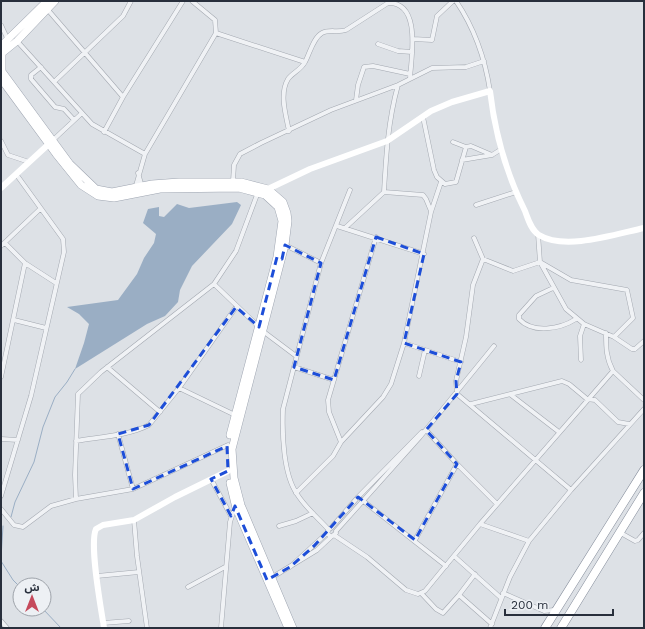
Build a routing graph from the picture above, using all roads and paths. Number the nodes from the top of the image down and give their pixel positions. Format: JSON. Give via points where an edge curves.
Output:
{"nodes":[{"id":1,"x":47,"y":1,"type":"edge"},
{"id":2,"x":55,"y":1,"type":"edge"},
{"id":3,"x":131,"y":1,"type":"edge"},
{"id":4,"x":182,"y":1,"type":"edge"},
{"id":5,"x":192,"y":1,"type":"edge"},
{"id":6,"x":455,"y":1,"type":"edge"},
{"id":7,"x":48,"y":10,"type":"junction"},
{"id":8,"x":1,"y":25,"type":"edge"},
{"id":9,"x":216,"y":33,"type":"junction"},
{"id":10,"x":413,"y":39,"type":"junction"},
{"id":11,"x":8,"y":41,"type":"junction"},
{"id":12,"x":17,"y":41,"type":"junction"},
{"id":13,"x":378,"y":44,"type":"dead end"},
{"id":14,"x":1,"y":51,"type":"edge"},
{"id":15,"x":412,"y":52,"type":"junction"},
{"id":16,"x":85,"y":53,"type":"junction"},
{"id":17,"x":484,"y":61,"type":"junction"},
{"id":18,"x":305,"y":62,"type":"junction"},
{"id":19,"x":41,"y":66,"type":"junction"},
{"id":20,"x":1,"y":74,"type":"edge"},
{"id":21,"x":410,"y":77,"type":"junction"},
{"id":22,"x":55,"y":81,"type":"junction"},
{"id":23,"x":398,"y":85,"type":"junction"},
{"id":24,"x":490,"y":91,"type":"junction"},
{"id":25,"x":123,"y":98,"type":"junction"},
{"id":26,"x":356,"y":100,"type":"junction"},
{"id":27,"x":82,"y":113,"type":"junction"},
{"id":28,"x":423,"y":117,"type":"junction"},
{"id":29,"x":74,"y":120,"type":"junction"},
{"id":30,"x":289,"y":131,"type":"junction"},
{"id":31,"x":104,"y":132,"type":"junction"},
{"id":32,"x":1,"y":141,"type":"edge"},
{"id":33,"x":387,"y":141,"type":"junction"},
{"id":34,"x":453,"y":142,"type":"dead end"},
{"id":35,"x":50,"y":143,"type":"junction"},
{"id":36,"x":466,"y":148,"type":"junction"},
{"id":37,"x":500,"y":150,"type":"junction"},
{"id":38,"x":145,"y":154,"type":"junction"},
{"id":39,"x":492,"y":155,"type":"junction"},
{"id":40,"x":462,"y":160,"type":"junction"},
{"id":41,"x":29,"y":162,"type":"junction"},
{"id":42,"x":138,"y":172,"type":"junction"},
{"id":43,"x":16,"y":174,"type":"junction"},
{"id":44,"x":234,"y":181,"type":"junction"},
{"id":45,"x":441,"y":182,"type":"junction"},
{"id":46,"x":276,"y":184,"type":"junction"},
{"id":47,"x":1,"y":188,"type":"edge"},
{"id":48,"x":268,"y":189,"type":"junction"},
{"id":49,"x":138,"y":190,"type":"junction"},
{"id":50,"x":350,"y":190,"type":"dead end"},
{"id":51,"x":258,"y":192,"type":"junction"},
{"id":52,"x":384,"y":192,"type":"junction"},
{"id":53,"x":516,"y":192,"type":"junction"},
{"id":54,"x":275,"y":194,"type":"junction"},
{"id":55,"x":476,"y":204,"type":"dead end"},
{"id":56,"x":40,"y":209,"type":"junction"},
{"id":57,"x":431,"y":212,"type":"junction"},
{"id":58,"x":337,"y":226,"type":"junction"},
{"id":59,"x":345,"y":228,"type":"junction"},
{"id":60,"x":644,"y":228,"type":"edge"},
{"id":61,"x":538,"y":234,"type":"junction"},
{"id":62,"x":376,"y":237,"type":"junction"},
{"id":63,"x":474,"y":238,"type":"dead end"},
{"id":64,"x":3,"y":245,"type":"edge"},
{"id":65,"x":285,"y":245,"type":"junction"},
{"id":66,"x":424,"y":254,"type":"junction"},
{"id":67,"x":279,"y":258,"type":"junction"},
{"id":68,"x":483,"y":259,"type":"junction"},
{"id":69,"x":321,"y":262,"type":"junction"},
{"id":70,"x":540,"y":262,"type":"junction"},
{"id":71,"x":25,"y":263,"type":"junction"},
{"id":72,"x":56,"y":283,"type":"junction"},
{"id":73,"x":214,"y":284,"type":"junction"},
{"id":74,"x":553,"y":288,"type":"junction"},
{"id":75,"x":236,"y":307,"type":"junction"},
{"id":76,"x":576,"y":319,"type":"junction"},
{"id":77,"x":14,"y":320,"type":"junction"},
{"id":78,"x":584,"y":324,"type":"junction"},
{"id":79,"x":46,"y":328,"type":"junction"},
{"id":80,"x":262,"y":329,"type":"junction"},
{"id":81,"x":606,"y":333,"type":"junction"},
{"id":82,"x":614,"y":336,"type":"junction"},
{"id":83,"x":644,"y":341,"type":"edge"},
{"id":84,"x":404,"y":343,"type":"junction"},
{"id":85,"x":494,"y":346,"type":"dead end"},
{"id":86,"x":425,"y":350,"type":"junction"},
{"id":87,"x":296,"y":356,"type":"junction"},
{"id":88,"x":581,"y":360,"type":"dead end"},
{"id":89,"x":461,"y":362,"type":"junction"},
{"id":90,"x":108,"y":367,"type":"junction"},
{"id":91,"x":294,"y":367,"type":"junction"},
{"id":92,"x":613,"y":370,"type":"junction"},
{"id":93,"x":419,"y":376,"type":"dead end"},
{"id":94,"x":1,"y":377,"type":"edge"},
{"id":95,"x":334,"y":380,"type":"junction"},
{"id":96,"x":179,"y":388,"type":"junction"},
{"id":97,"x":457,"y":394,"type":"junction"},
{"id":98,"x":511,"y":395,"type":"junction"},
{"id":99,"x":587,"y":399,"type":"junction"},
{"id":100,"x":644,"y":400,"type":"edge"},
{"id":101,"x":470,"y":404,"type":"junction"},
{"id":102,"x":644,"y":409,"type":"edge"},
{"id":103,"x":160,"y":412,"type":"junction"},
{"id":104,"x":235,"y":415,"type":"junction"},
{"id":105,"x":629,"y":424,"type":"junction"},
{"id":106,"x":426,"y":430,"type":"junction"},
{"id":107,"x":559,"y":432,"type":"junction"},
{"id":108,"x":118,"y":434,"type":"junction"},
{"id":109,"x":1,"y":439,"type":"edge"},
{"id":110,"x":18,"y":440,"type":"junction"},
{"id":111,"x":76,"y":441,"type":"junction"},
{"id":112,"x":341,"y":442,"type":"junction"},
{"id":113,"x":228,"y":445,"type":"junction"},
{"id":114,"x":536,"y":459,"type":"junction"},
{"id":115,"x":457,"y":464,"type":"junction"},
{"id":116,"x":644,"y":470,"type":"edge"},
{"id":117,"x":228,"y":471,"type":"junction"},
{"id":118,"x":211,"y":479,"type":"junction"},
{"id":119,"x":133,"y":489,"type":"junction"},
{"id":120,"x":571,"y":490,"type":"junction"},
{"id":121,"x":296,"y":493,"type":"junction"},
{"id":122,"x":644,"y":493,"type":"edge"},
{"id":123,"x":1,"y":496,"type":"edge"},
{"id":124,"x":358,"y":497,"type":"junction"},
{"id":125,"x":76,"y":500,"type":"junction"},
{"id":126,"x":363,"y":500,"type":"junction"},
{"id":127,"x":497,"y":504,"type":"junction"},
{"id":128,"x":239,"y":506,"type":"junction"},
{"id":129,"x":1,"y":509,"type":"edge"},
{"id":130,"x":313,"y":513,"type":"junction"},
{"id":131,"x":231,"y":516,"type":"junction"},
{"id":132,"x":134,"y":520,"type":"junction"},
{"id":133,"x":480,"y":524,"type":"junction"},
{"id":134,"x":279,"y":526,"type":"dead end"},
{"id":135,"x":329,"y":530,"type":"junction"},
{"id":136,"x":619,"y":532,"type":"junction"},
{"id":137,"x":644,"y":533,"type":"edge"},
{"id":138,"x":334,"y":534,"type":"junction"},
{"id":139,"x":415,"y":540,"type":"junction"},
{"id":140,"x":529,"y":541,"type":"junction"},
{"id":141,"x":454,"y":556,"type":"junction"},
{"id":142,"x":446,"y":566,"type":"junction"},
{"id":143,"x":225,"y":567,"type":"junction"},
{"id":144,"x":290,"y":567,"type":"junction"},
{"id":145,"x":139,"y":572,"type":"junction"},
{"id":146,"x":475,"y":574,"type":"junction"},
{"id":147,"x":97,"y":576,"type":"junction"},
{"id":148,"x":270,"y":578,"type":"junction"},
{"id":149,"x":188,"y":587,"type":"dead end"},
{"id":150,"x":421,"y":593,"type":"junction"},
{"id":151,"x":503,"y":593,"type":"junction"},
{"id":152,"x":459,"y":595,"type":"junction"},
{"id":153,"x":501,"y":598,"type":"junction"},
{"id":154,"x":555,"y":610,"type":"junction"},
{"id":155,"x":544,"y":611,"type":"junction"},
{"id":156,"x":550,"y":619,"type":"junction"},
{"id":157,"x":1,"y":621,"type":"edge"},
{"id":158,"x":129,"y":621,"type":"dead end"},
{"id":159,"x":103,"y":625,"type":"edge"},
{"id":160,"x":491,"y":626,"type":"edge"},
{"id":161,"x":6,"y":628,"type":"edge"},
{"id":162,"x":147,"y":628,"type":"edge"},
{"id":163,"x":221,"y":628,"type":"edge"},
{"id":164,"x":288,"y":628,"type":"edge"},
{"id":165,"x":293,"y":628,"type":"edge"},
{"id":166,"x":545,"y":628,"type":"edge"},
{"id":167,"x":561,"y":628,"type":"edge"}],
"edges":[{"from":1,"to":11,"type":"main road"},
{"from":2,"to":7,"type":"main road"},
{"from":3,"to":16,"type":"street","via":[[126,14]]},
{"from":4,"to":25,"type":"street"},
{"from":5,"to":9,"type":"street","via":[[215,20]]},
{"from":6,"to":10,"type":"street","via":[[437,16],[433,39]]},
{"from":6,"to":17,"type":"street","via":[[474,33]]},
{"from":7,"to":12,"type":"main road"},
{"from":7,"to":16,"type":"street"},
{"from":8,"to":11,"type":"street"},
{"from":9,"to":18,"type":"street"},
{"from":9,"to":38,"type":"street"},
{"from":10,"to":15,"type":"street"},
{"from":10,"to":18,"type":"street","via":[[412,24],[408,15],[395,4],[388,3],[342,32],[323,33],[316,40]]},
{"from":11,"to":14,"type":"main road"},
{"from":12,"to":14,"type":"main road"},
{"from":12,"to":19,"type":"street"},
{"from":13,"to":15,"type":"street","via":[[398,52]]},
{"from":14,"to":20,"type":"main road"},
{"from":15,"to":21,"type":"street"},
{"from":16,"to":22,"type":"street"},
{"from":16,"to":25,"type":"street"},
{"from":17,"to":21,"type":"street","via":[[466,67],[432,68]]},
{"from":17,"to":24,"type":"street"},
{"from":18,"to":30,"type":"street","via":[[288,79],[284,91]]},
{"from":19,"to":22,"type":"street"},
{"from":19,"to":29,"type":"street","via":[[30,79],[55,107],[64,109]]},
{"from":20,"to":35,"type":"main road"},
{"from":21,"to":23,"type":"street"},
{"from":21,"to":26,"type":"street","via":[[373,66],[364,67]]},
{"from":22,"to":27,"type":"street"},
{"from":23,"to":26,"type":"street"},
{"from":23,"to":33,"type":"street"},
{"from":24,"to":28,"type":"street","via":[[461,98]]},
{"from":24,"to":37,"type":"street"},
{"from":25,"to":31,"type":"street"},
{"from":26,"to":30,"type":"street"},
{"from":27,"to":29,"type":"street"},
{"from":27,"to":31,"type":"street"},
{"from":28,"to":33,"type":"street"},
{"from":28,"to":45,"type":"street","via":[[434,170]]},
{"from":29,"to":35,"type":"street"},
{"from":30,"to":44,"type":"street","via":[[240,154],[234,165]]},
{"from":31,"to":38,"type":"street"},
{"from":32,"to":41,"type":"street","via":[[8,155]]},
{"from":33,"to":46,"type":"street"},
{"from":33,"to":52,"type":"street"},
{"from":34,"to":36,"type":"street"},
{"from":35,"to":41,"type":"street"},
{"from":35,"to":49,"type":"main road","via":[[76,180],[90,192],[109,198]]},
{"from":36,"to":39,"type":"street","via":[[471,146]]},
{"from":36,"to":40,"type":"street"},
{"from":37,"to":39,"type":"street"},
{"from":37,"to":53,"type":"street"},
{"from":38,"to":42,"type":"street"},
{"from":39,"to":40,"type":"street"},
{"from":40,"to":45,"type":"street","via":[[456,182]]},
{"from":41,"to":43,"type":"street"},
{"from":42,"to":49,"type":"street"},
{"from":42,"to":49,"type":"street"},
{"from":43,"to":47,"type":"street"},
{"from":43,"to":56,"type":"street"},
{"from":44,"to":48,"type":"main road","via":[[252,183]]},
{"from":44,"to":49,"type":"main road","via":[[178,182]]},
{"from":45,"to":57,"type":"street"},
{"from":46,"to":48,"type":"street"},
{"from":46,"to":54,"type":"street"},
{"from":48,"to":54,"type":"main road"},
{"from":49,"to":51,"type":"main road","via":[[233,188]]},
{"from":50,"to":58,"type":"street"},
{"from":51,"to":67,"type":"main road","via":[[272,200],[281,214]]},
{"from":51,"to":73,"type":"street","via":[[236,251]]},
{"from":52,"to":57,"type":"street","via":[[423,195]]},
{"from":52,"to":59,"type":"street"},
{"from":53,"to":55,"type":"street"},
{"from":53,"to":61,"type":"street","via":[[531,225]]},
{"from":54,"to":65,"type":"main road","via":[[283,202],[287,213],[288,231]]},
{"from":56,"to":64,"type":"street"},
{"from":56,"to":72,"type":"street","via":[[64,243],[64,255]]},
{"from":57,"to":66,"type":"street"},
{"from":58,"to":59,"type":"street"},
{"from":58,"to":69,"type":"street"},
{"from":59,"to":62,"type":"street"},
{"from":60,"to":61,"type":"street","via":[[569,241]]},
{"from":61,"to":70,"type":"street"},
{"from":62,"to":66,"type":"street"},
{"from":62,"to":95,"type":"street"},
{"from":63,"to":68,"type":"street"},
{"from":64,"to":71,"type":"street"},
{"from":65,"to":67,"type":"main road"},
{"from":65,"to":69,"type":"street"},
{"from":66,"to":84,"type":"street"},
{"from":67,"to":80,"type":"main road"},
{"from":68,"to":70,"type":"street","via":[[513,271]]},
{"from":68,"to":89,"type":"street","via":[[473,285]]},
{"from":69,"to":87,"type":"street"},
{"from":70,"to":74,"type":"street"},
{"from":70,"to":82,"type":"street","via":[[571,280],[628,290],[633,318]]},
{"from":71,"to":72,"type":"street"},
{"from":71,"to":77,"type":"street"},
{"from":72,"to":79,"type":"street"},
{"from":73,"to":75,"type":"street"},
{"from":73,"to":90,"type":"street"},
{"from":74,"to":76,"type":"street","via":[[566,309]]},
{"from":74,"to":76,"type":"street","via":[[536,296],[518,319],[527,326],[540,329]]},
{"from":75,"to":80,"type":"street"},
{"from":75,"to":96,"type":"street"},
{"from":76,"to":78,"type":"street"},
{"from":77,"to":79,"type":"street"},
{"from":77,"to":94,"type":"street"},
{"from":78,"to":81,"type":"street"},
{"from":78,"to":88,"type":"street","via":[[580,336]]},
{"from":79,"to":110,"type":"street"},
{"from":80,"to":87,"type":"street"},
{"from":80,"to":104,"type":"main road"},
{"from":80,"to":128,"type":"main road","via":[[232,448]]},
{"from":81,"to":82,"type":"street"},
{"from":81,"to":92,"type":"street","via":[[607,358]]},
{"from":82,"to":83,"type":"street","via":[[632,349]]},
{"from":84,"to":86,"type":"street"},
{"from":84,"to":112,"type":"street","via":[[391,384],[383,397]]},
{"from":85,"to":97,"type":"street"},
{"from":86,"to":89,"type":"street"},
{"from":86,"to":93,"type":"street"},
{"from":87,"to":91,"type":"street"},
{"from":89,"to":97,"type":"street","via":[[456,381]]},
{"from":90,"to":103,"type":"street"},
{"from":90,"to":111,"type":"street","via":[[78,394]]},
{"from":91,"to":95,"type":"street"},
{"from":91,"to":121,"type":"street","via":[[283,409],[282,429],[290,479]]},
{"from":92,"to":99,"type":"street"},
{"from":92,"to":100,"type":"street"},
{"from":95,"to":112,"type":"street","via":[[328,407]]},
{"from":96,"to":103,"type":"street"},
{"from":96,"to":104,"type":"street"},
{"from":97,"to":101,"type":"street"},
{"from":97,"to":106,"type":"street"},
{"from":98,"to":99,"type":"street","via":[[559,381],[569,384]]},
{"from":98,"to":101,"type":"street"},
{"from":98,"to":107,"type":"street"},
{"from":99,"to":105,"type":"street","via":[[594,400],[618,422]]},
{"from":99,"to":107,"type":"street"},
{"from":101,"to":114,"type":"street"},
{"from":102,"to":105,"type":"street"},
{"from":103,"to":108,"type":"street","via":[[142,429]]},
{"from":104,"to":113,"type":"main road"},
{"from":105,"to":120,"type":"street"},
{"from":106,"to":115,"type":"street"},
{"from":106,"to":124,"type":"street","via":[[419,434]]},
{"from":106,"to":126,"type":"street"},
{"from":107,"to":114,"type":"street"},
{"from":108,"to":111,"type":"street"},
{"from":108,"to":119,"type":"street"},
{"from":109,"to":110,"type":"street"},
{"from":110,"to":123,"type":"street"},
{"from":111,"to":125,"type":"street"},
{"from":112,"to":121,"type":"street","via":[[333,456]]},
{"from":113,"to":117,"type":"main road"},
{"from":113,"to":119,"type":"street"},
{"from":114,"to":120,"type":"street"},
{"from":114,"to":127,"type":"street"},
{"from":115,"to":127,"type":"street"},
{"from":115,"to":139,"type":"street"},
{"from":116,"to":154,"type":"highway"},
{"from":117,"to":118,"type":"street"},
{"from":117,"to":128,"type":"main road"},
{"from":118,"to":131,"type":"street"},
{"from":118,"to":132,"type":"street"},
{"from":119,"to":125,"type":"street"},
{"from":120,"to":140,"type":"street"},
{"from":121,"to":130,"type":"street"},
{"from":122,"to":136,"type":"highway"},
{"from":124,"to":126,"type":"street"},
{"from":124,"to":135,"type":"street"},
{"from":125,"to":129,"type":"street","via":[[47,508],[27,525],[20,527],[13,524]]},
{"from":126,"to":138,"type":"street"},
{"from":126,"to":139,"type":"street"},
{"from":127,"to":133,"type":"street"},
{"from":128,"to":131,"type":"street"},
{"from":128,"to":148,"type":"main road"},
{"from":130,"to":134,"type":"street"},
{"from":130,"to":135,"type":"street"},
{"from":131,"to":143,"type":"street"},
{"from":132,"to":145,"type":"street"},
{"from":132,"to":147,"type":"street","via":[[103,525],[96,529],[94,546]]},
{"from":133,"to":140,"type":"street"},
{"from":133,"to":141,"type":"street"},
{"from":135,"to":138,"type":"street"},
{"from":135,"to":138,"type":"street"},
{"from":135,"to":144,"type":"street"},
{"from":136,"to":137,"type":"street","via":[[635,540]]},
{"from":136,"to":167,"type":"highway"},
{"from":138,"to":144,"type":"street","via":[[317,550]]},
{"from":138,"to":150,"type":"street","via":[[367,557],[406,590]]},
{"from":139,"to":142,"type":"street"},
{"from":140,"to":151,"type":"street"},
{"from":141,"to":142,"type":"street"},
{"from":141,"to":146,"type":"street"},
{"from":142,"to":150,"type":"street"},
{"from":143,"to":149,"type":"street"},
{"from":143,"to":163,"type":"street"},
{"from":144,"to":148,"type":"street"},
{"from":145,"to":147,"type":"street"},
{"from":145,"to":162,"type":"street"},
{"from":146,"to":152,"type":"street"},
{"from":146,"to":153,"type":"street"},
{"from":147,"to":159,"type":"street"},
{"from":148,"to":164,"type":"main road"},
{"from":148,"to":165,"type":"main road"},
{"from":150,"to":152,"type":"street","via":[[443,613]]},
{"from":151,"to":153,"type":"street"},
{"from":151,"to":155,"type":"street"},
{"from":152,"to":160,"type":"street"},
{"from":153,"to":160,"type":"street"},
{"from":154,"to":155,"type":"street"},
{"from":154,"to":156,"type":"highway"},
{"from":155,"to":156,"type":"street"},
{"from":156,"to":166,"type":"highway"},
{"from":157,"to":161,"type":"street"},
{"from":158,"to":159,"type":"street"}]}
